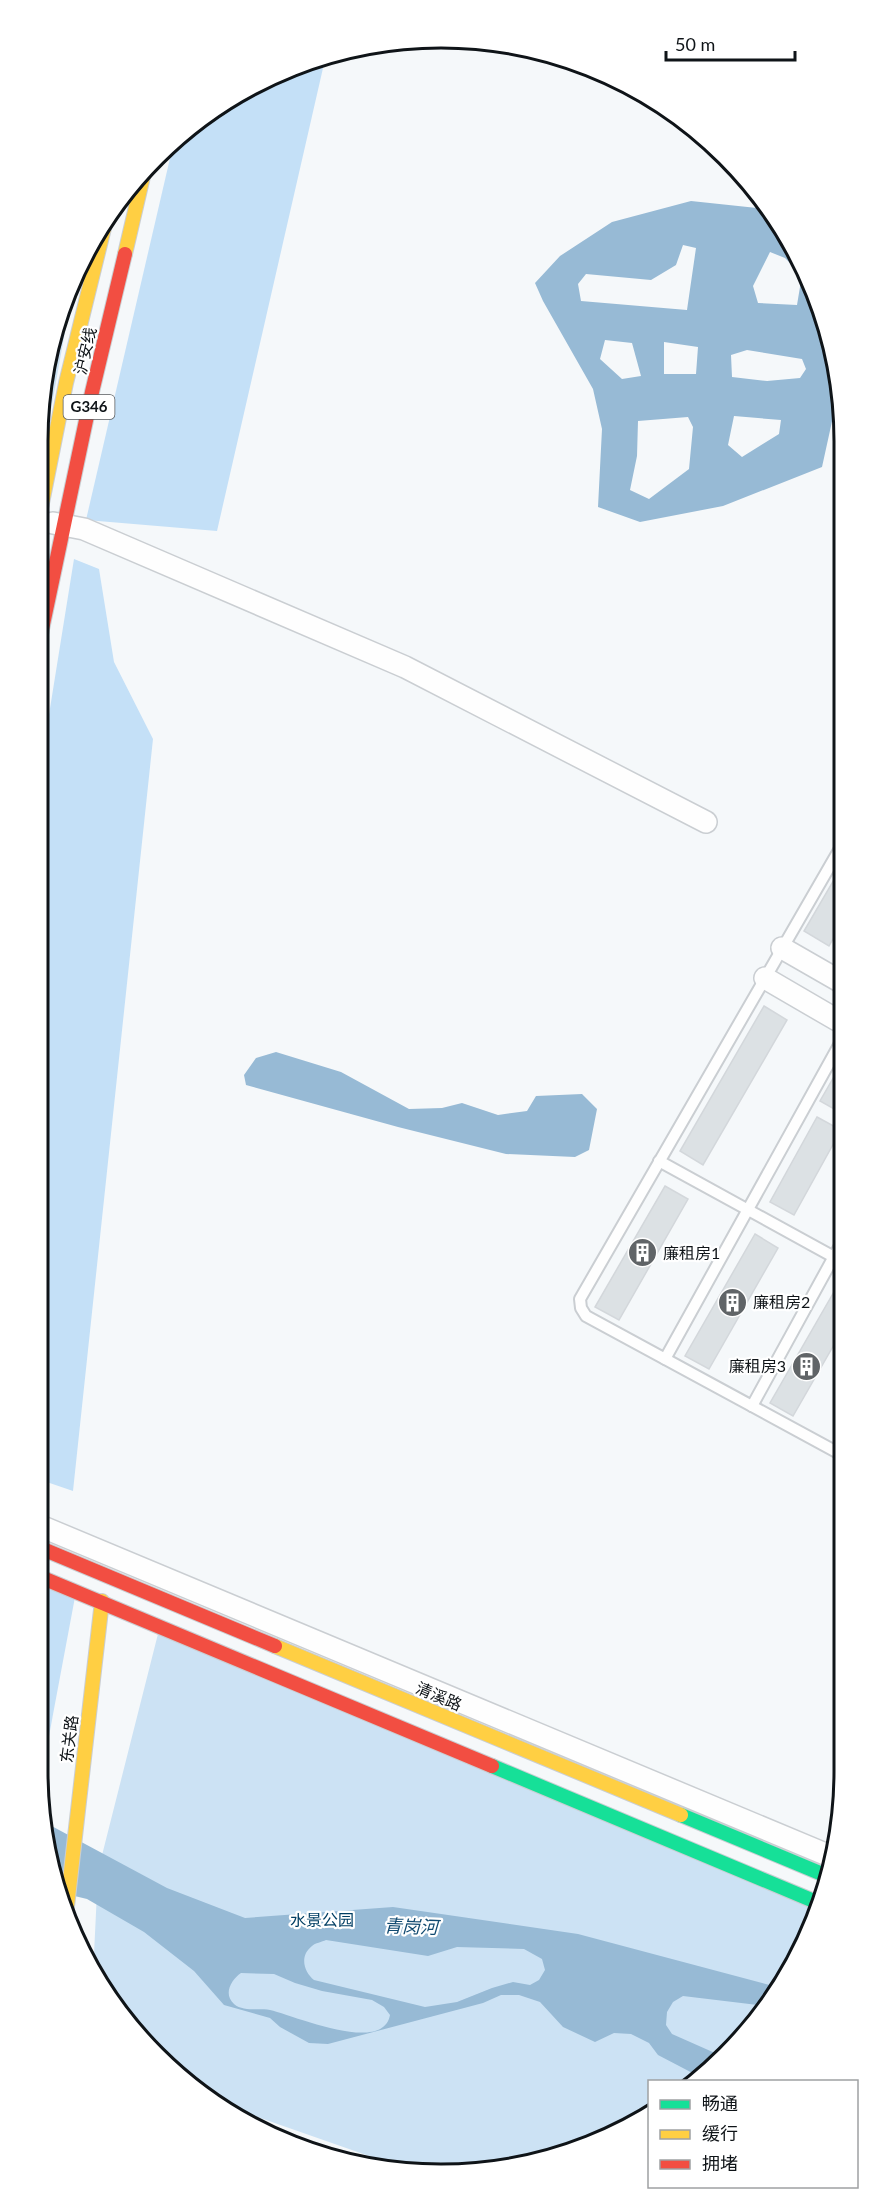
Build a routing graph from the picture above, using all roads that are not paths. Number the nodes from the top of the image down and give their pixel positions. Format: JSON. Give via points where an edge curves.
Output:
{"nodes":[{"id":1,"x":141,"y":187,"type":"edge"},
{"id":2,"x":99,"y":247,"type":"edge"},
{"id":3,"x":48,"y":472,"type":"edge"},
{"id":4,"x":48,"y":522,"type":"edge"},
{"id":5,"x":62,"y":524,"type":"junction"},
{"id":6,"x":48,"y":596,"type":"edge"},
{"id":7,"x":706,"y":822,"type":"dead end"},
{"id":8,"x":834,"y":859,"type":"edge"},
{"id":9,"x":782,"y":948,"type":"junction"},
{"id":10,"x":834,"y":977,"type":"edge"},
{"id":11,"x":765,"y":978,"type":"junction"},
{"id":12,"x":834,"y":1018,"type":"edge"},
{"id":13,"x":834,"y":1054,"type":"edge"},
{"id":14,"x":659,"y":1161,"type":"junction"},
{"id":15,"x":747,"y":1210,"type":"junction"},
{"id":16,"x":834,"y":1258,"type":"edge"},
{"id":17,"x":834,"y":1267,"type":"edge"},
{"id":18,"x":665,"y":1359,"type":"junction"},
{"id":19,"x":752,"y":1406,"type":"junction"},
{"id":20,"x":834,"y":1447,"type":"edge"},
{"id":21,"x":48,"y":1529,"type":"edge"},
{"id":22,"x":48,"y":1551,"type":"edge"},
{"id":23,"x":48,"y":1580,"type":"edge"},
{"id":24,"x":102,"y":1602,"type":"junction"},
{"id":25,"x":825,"y":1853,"type":"edge"},
{"id":26,"x":821,"y":1873,"type":"edge"},
{"id":27,"x":68,"y":1895,"type":"edge"},
{"id":28,"x":812,"y":1900,"type":"edge"}],
"edges":[{"from":1,"to":5,"type":"main road","name":"沪安线","number":"G346"},
{"from":2,"to":3,"type":"main road","name":"沪安线","number":"G346"},
{"from":4,"to":5,"type":"street"},
{"from":5,"to":6,"type":"main road","name":"沪安线","number":"G346"},
{"from":5,"to":7,"type":"street","via":[[84,529],[405,667]]},
{"from":8,"to":9,"type":"lane"},
{"from":9,"to":10,"type":"street"},
{"from":9,"to":11,"type":"lane"},
{"from":11,"to":12,"type":"street"},
{"from":11,"to":14,"type":"lane"},
{"from":13,"to":15,"type":"lane"},
{"from":14,"to":15,"type":"lane"},
{"from":14,"to":18,"type":"lane","via":[[580,1299],[586,1316]]},
{"from":15,"to":16,"type":"lane"},
{"from":15,"to":18,"type":"lane"},
{"from":17,"to":19,"type":"lane"},
{"from":18,"to":19,"type":"lane"},
{"from":19,"to":20,"type":"lane"},
{"from":21,"to":25,"type":"street"},
{"from":22,"to":26,"type":"main road","name":"清溪路"},
{"from":23,"to":24,"type":"main road"},
{"from":24,"to":27,"type":"main road","name":"东关路"},
{"from":24,"to":28,"type":"main road"}]}
